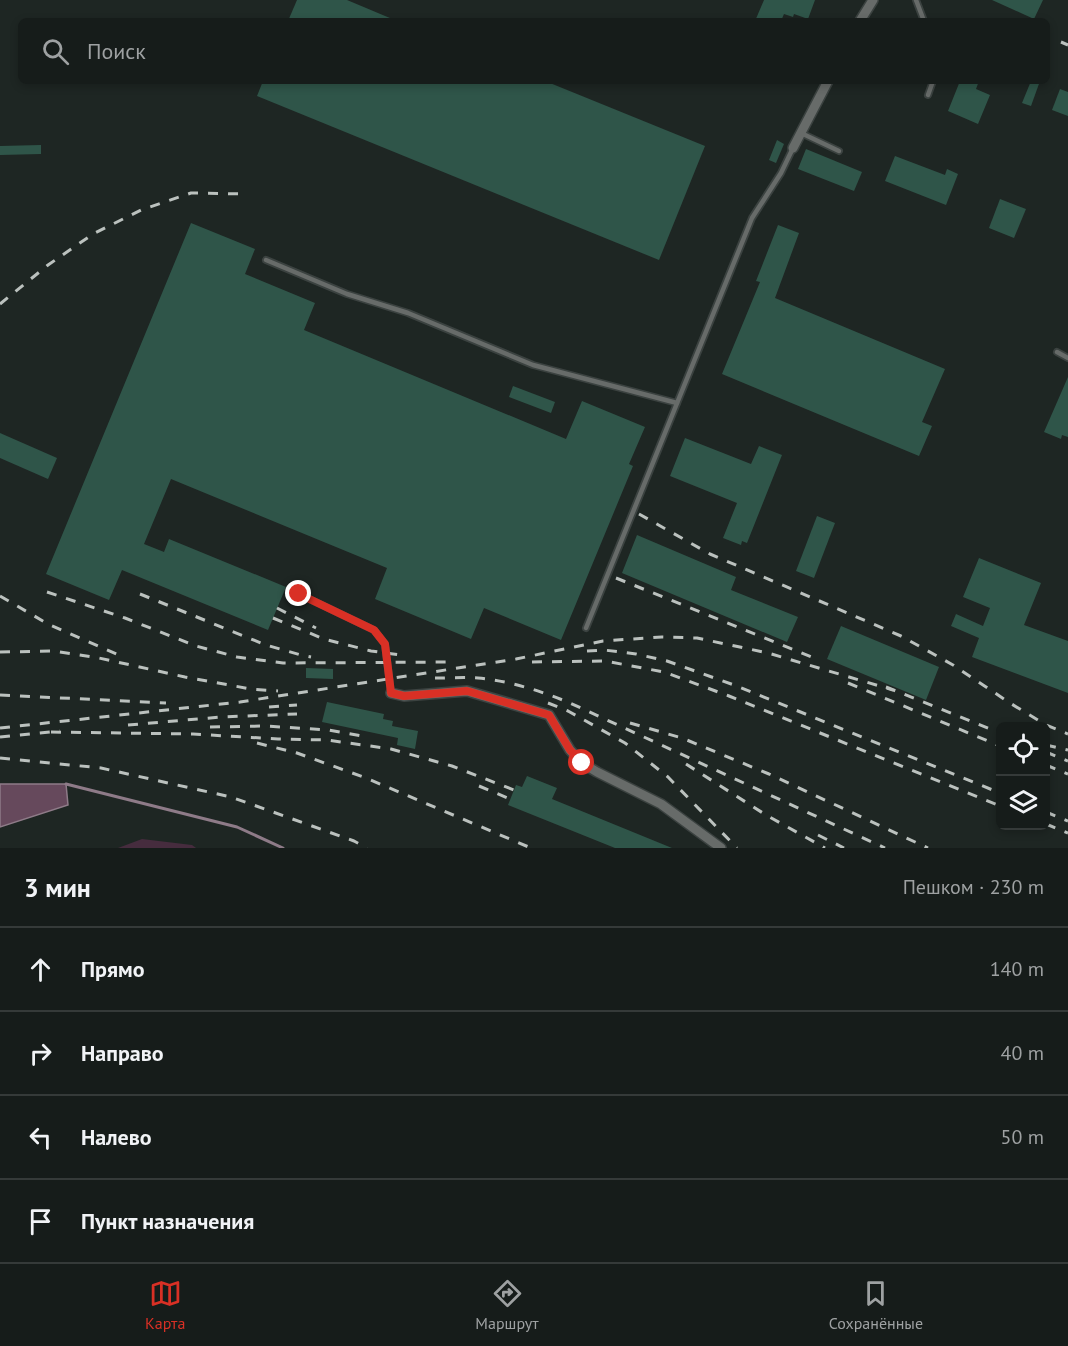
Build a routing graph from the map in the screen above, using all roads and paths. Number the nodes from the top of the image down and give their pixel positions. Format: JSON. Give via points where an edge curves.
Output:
{"nodes":[{"id":1,"x":873,"y":0,"type":"edge"},
{"id":2,"x":916,"y":0,"type":"edge"},
{"id":3,"x":862,"y":18,"type":"edge"},
{"id":4,"x":923,"y":18,"type":"edge"},
{"id":5,"x":826,"y":84,"type":"edge"},
{"id":6,"x":932,"y":84,"type":"edge"},
{"id":7,"x":928,"y":95,"type":"dead end"},
{"id":8,"x":801,"y":133,"type":"junction"},
{"id":9,"x":793,"y":147,"type":"joint"},
{"id":10,"x":839,"y":151,"type":"dead end"},
{"id":11,"x":266,"y":260,"type":"dead end"},
{"id":12,"x":1057,"y":352,"type":"dead end"},
{"id":13,"x":1068,"y":358,"type":"edge"},
{"id":14,"x":677,"y":403,"type":"junction"},
{"id":15,"x":299,"y":594,"type":"dead end"},
{"id":16,"x":586,"y":628,"type":"dead end"},
{"id":17,"x":391,"y":693,"type":"joint"},
{"id":18,"x":721,"y":848,"type":"edge"}],
"edges":[{"from":1,"to":3,"type":"street"},
{"from":2,"to":4,"type":"lane"},
{"from":5,"to":8,"type":"street"},
{"from":6,"to":7,"type":"lane"},
{"from":8,"to":9,"type":"street"},
{"from":8,"to":10,"type":"lane"},
{"from":9,"to":14,"type":"lane","via":[[752,218]]},
{"from":11,"to":14,"type":"lane","via":[[533,365]]},
{"from":12,"to":13,"type":"lane"},
{"from":14,"to":16,"type":"lane"},
{"from":15,"to":17,"type":"lane","via":[[374,630],[385,644]]},
{"from":17,"to":18,"type":"street","via":[[404,696],[467,691],[549,715],[582,763],[661,804]]}]}
